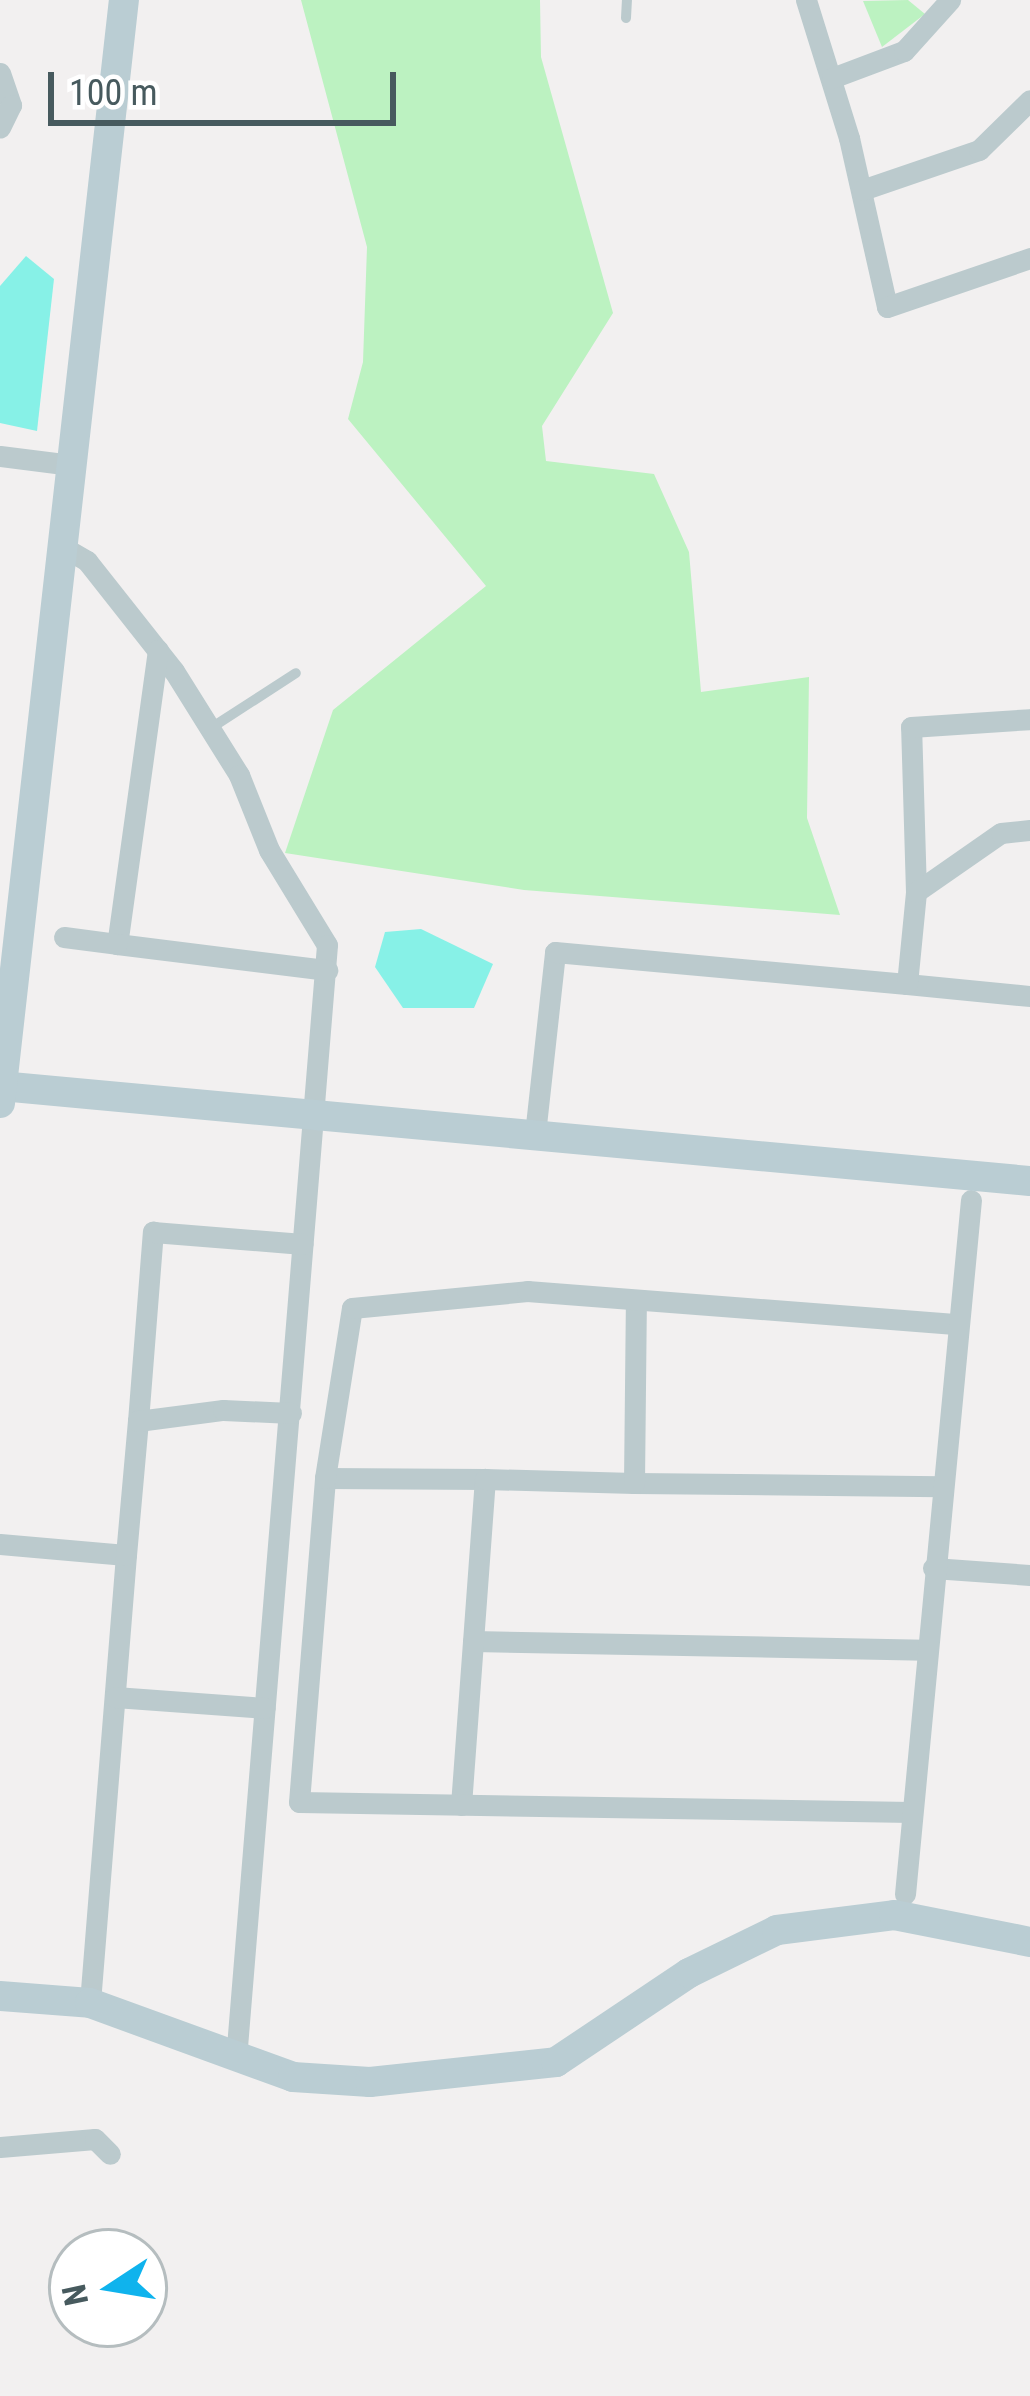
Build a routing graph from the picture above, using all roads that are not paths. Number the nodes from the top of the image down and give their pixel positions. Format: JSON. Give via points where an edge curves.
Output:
{"nodes":[{"id":1,"x":124,"y":0,"type":"edge"},
{"id":2,"x":628,"y":0,"type":"edge"},
{"id":3,"x":806,"y":0,"type":"edge"},
{"id":4,"x":950,"y":0,"type":"edge"},
{"id":5,"x":626,"y":18,"type":"dead end"},
{"id":6,"x":0,"y":73,"type":"edge"},
{"id":7,"x":832,"y":78,"type":"junction"},
{"id":8,"x":1030,"y":100,"type":"edge"},
{"id":9,"x":0,"y":128,"type":"edge"},
{"id":10,"x":862,"y":190,"type":"junction"},
{"id":11,"x":1030,"y":259,"type":"edge"},
{"id":12,"x":0,"y":456,"type":"edge"},
{"id":13,"x":71,"y":465,"type":"junction"},
{"id":14,"x":63,"y":547,"type":"junction"},
{"id":15,"x":158,"y":650,"type":"junction"},
{"id":16,"x":296,"y":674,"type":"dead end"},
{"id":17,"x":1030,"y":719,"type":"edge"},
{"id":18,"x":211,"y":728,"type":"junction"},
{"id":19,"x":1030,"y":830,"type":"edge"},
{"id":20,"x":916,"y":892,"type":"junction"},
{"id":21,"x":64,"y":937,"type":"dead end"},
{"id":22,"x":117,"y":944,"type":"junction"},
{"id":23,"x":327,"y":970,"type":"junction"},
{"id":24,"x":908,"y":984,"type":"junction"},
{"id":25,"x":1030,"y":996,"type":"edge"},
{"id":26,"x":1,"y":1086,"type":"edge"},
{"id":27,"x":0,"y":1103,"type":"edge"},
{"id":28,"x":314,"y":1115,"type":"junction"},
{"id":29,"x":536,"y":1134,"type":"junction"},
{"id":30,"x":1030,"y":1180,"type":"edge"},
{"id":31,"x":971,"y":1200,"type":"dead end"},
{"id":32,"x":303,"y":1244,"type":"junction"},
{"id":33,"x":636,"y":1300,"type":"junction"},
{"id":34,"x":956,"y":1324,"type":"junction"},
{"id":35,"x":291,"y":1413,"type":"junction"},
{"id":36,"x":138,"y":1421,"type":"junction"},
{"id":37,"x":325,"y":1478,"type":"junction"},
{"id":38,"x":485,"y":1479,"type":"junction"},
{"id":39,"x":634,"y":1483,"type":"junction"},
{"id":40,"x":940,"y":1486,"type":"junction"},
{"id":41,"x":0,"y":1544,"type":"edge"},
{"id":42,"x":126,"y":1555,"type":"junction"},
{"id":43,"x":933,"y":1568,"type":"junction"},
{"id":44,"x":1030,"y":1575,"type":"edge"},
{"id":45,"x":472,"y":1641,"type":"junction"},
{"id":46,"x":925,"y":1649,"type":"junction"},
{"id":47,"x":115,"y":1697,"type":"junction"},
{"id":48,"x":265,"y":1708,"type":"junction"},
{"id":49,"x":461,"y":1805,"type":"junction"},
{"id":50,"x":911,"y":1812,"type":"junction"},
{"id":51,"x":905,"y":1894,"type":"dead end"},
{"id":52,"x":1030,"y":1942,"type":"edge"},
{"id":53,"x":0,"y":1996,"type":"edge"},
{"id":54,"x":90,"y":2003,"type":"junction"},
{"id":55,"x":236,"y":2059,"type":"junction"},
{"id":56,"x":0,"y":2147,"type":"edge"},
{"id":57,"x":110,"y":2154,"type":"dead end"}],
"edges":[{"from":1,"to":13,"type":"street"},
{"from":2,"to":5,"type":"lane"},
{"from":3,"to":7,"type":"street"},
{"from":4,"to":7,"type":"street","via":[[904,51]]},
{"from":6,"to":9,"type":"street","via":[[11,105]]},
{"from":7,"to":10,"type":"street"},
{"from":8,"to":10,"type":"street","via":[[979,150]]},
{"from":10,"to":11,"type":"street","via":[[887,307]]},
{"from":12,"to":13,"type":"street"},
{"from":13,"to":14,"type":"street"},
{"from":14,"to":15,"type":"street","via":[[88,561]]},
{"from":14,"to":26,"type":"street"},
{"from":15,"to":18,"type":"street"},
{"from":15,"to":22,"type":"street"},
{"from":16,"to":18,"type":"lane"},
{"from":17,"to":20,"type":"street","via":[[911,727]]},
{"from":18,"to":23,"type":"street","via":[[269,850],[327,945]]},
{"from":19,"to":20,"type":"street","via":[[1001,833]]},
{"from":20,"to":24,"type":"street"},
{"from":21,"to":22,"type":"street"},
{"from":22,"to":23,"type":"street"},
{"from":23,"to":28,"type":"street"},
{"from":24,"to":25,"type":"street"},
{"from":24,"to":29,"type":"street","via":[[555,952]]},
{"from":26,"to":27,"type":"street"},
{"from":26,"to":28,"type":"street"},
{"from":28,"to":29,"type":"street"},
{"from":28,"to":32,"type":"street"},
{"from":29,"to":30,"type":"street"},
{"from":31,"to":34,"type":"street"},
{"from":32,"to":35,"type":"street"},
{"from":32,"to":36,"type":"street","via":[[153,1232]]},
{"from":33,"to":34,"type":"street"},
{"from":33,"to":37,"type":"street","via":[[527,1292],[352,1307]]},
{"from":33,"to":39,"type":"street"},
{"from":34,"to":40,"type":"street"},
{"from":35,"to":36,"type":"street","via":[[223,1410]]},
{"from":35,"to":48,"type":"street"},
{"from":36,"to":42,"type":"street"},
{"from":37,"to":38,"type":"street"},
{"from":37,"to":49,"type":"street","via":[[298,1802]]},
{"from":38,"to":39,"type":"street"},
{"from":38,"to":45,"type":"street"},
{"from":39,"to":40,"type":"street"},
{"from":40,"to":43,"type":"street"},
{"from":41,"to":42,"type":"street"},
{"from":42,"to":47,"type":"street"},
{"from":43,"to":44,"type":"street"},
{"from":43,"to":46,"type":"street"},
{"from":45,"to":46,"type":"street"},
{"from":45,"to":49,"type":"street"},
{"from":46,"to":50,"type":"street"},
{"from":47,"to":48,"type":"street"},
{"from":47,"to":54,"type":"street"},
{"from":48,"to":55,"type":"street"},
{"from":49,"to":50,"type":"street"},
{"from":50,"to":51,"type":"street"},
{"from":52,"to":55,"type":"street","via":[[894,1915],[778,1930],[689,1973],[579,2052],[532,2067],[334,2082]]},
{"from":53,"to":54,"type":"street"},
{"from":54,"to":55,"type":"street"},
{"from":56,"to":57,"type":"street","via":[[95,2138]]}]}
